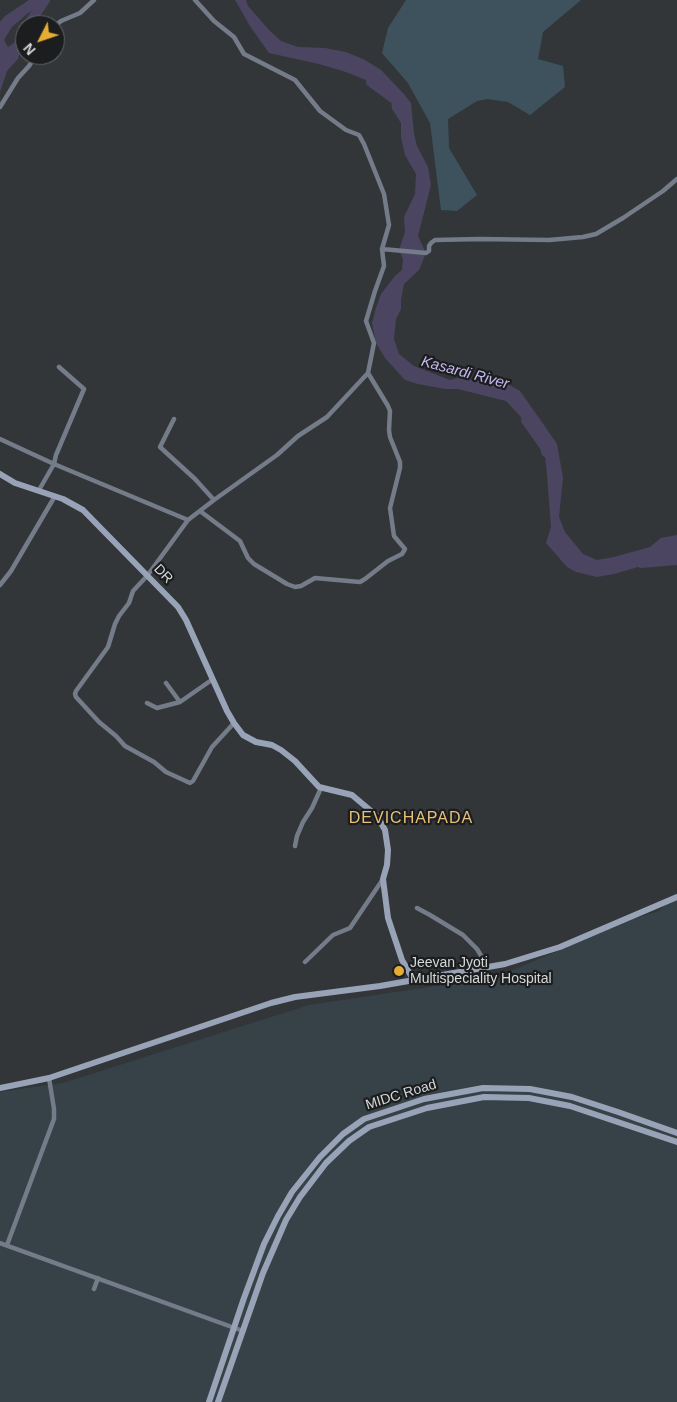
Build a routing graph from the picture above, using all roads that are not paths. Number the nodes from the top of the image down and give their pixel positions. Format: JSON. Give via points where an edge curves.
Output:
{"nodes":[{"id":1,"x":94,"y":0,"type":"edge"},
{"id":2,"x":194,"y":0,"type":"edge"},
{"id":3,"x":65,"y":19,"type":"edge"},
{"id":4,"x":30,"y":65,"type":"edge"},
{"id":5,"x":0,"y":107,"type":"edge"},
{"id":6,"x":677,"y":179,"type":"edge"},
{"id":7,"x":382,"y":249,"type":"junction"},
{"id":8,"x":59,"y":367,"type":"dead end"},
{"id":9,"x":368,"y":373,"type":"junction"},
{"id":10,"x":174,"y":419,"type":"dead end"},
{"id":11,"x":0,"y":439,"type":"edge"},
{"id":12,"x":54,"y":464,"type":"junction"},
{"id":13,"x":0,"y":474,"type":"edge"},
{"id":14,"x":38,"y":490,"type":"junction"},
{"id":15,"x":55,"y":496,"type":"junction"},
{"id":16,"x":214,"y":500,"type":"junction"},
{"id":17,"x":200,"y":511,"type":"junction"},
{"id":18,"x":188,"y":520,"type":"junction"},
{"id":19,"x":147,"y":576,"type":"junction"},
{"id":20,"x":0,"y":585,"type":"edge"},
{"id":21,"x":213,"y":680,"type":"junction"},
{"id":22,"x":166,"y":683,"type":"dead end"},
{"id":23,"x":180,"y":702,"type":"junction"},
{"id":24,"x":147,"y":703,"type":"dead end"},
{"id":25,"x":234,"y":723,"type":"junction"},
{"id":26,"x":321,"y":788,"type":"junction"},
{"id":27,"x":295,"y":846,"type":"dead end"},
{"id":28,"x":383,"y":879,"type":"junction"},
{"id":29,"x":677,"y":897,"type":"edge"},
{"id":30,"x":417,"y":908,"type":"dead end"},
{"id":31,"x":305,"y":962,"type":"dead end"},
{"id":32,"x":488,"y":967,"type":"junction"},
{"id":33,"x":414,"y":980,"type":"junction"},
{"id":34,"x":48,"y":1078,"type":"junction"},
{"id":35,"x":0,"y":1088,"type":"edge"},
{"id":36,"x":677,"y":1133,"type":"edge"},
{"id":37,"x":677,"y":1142,"type":"edge"},
{"id":38,"x":0,"y":1243,"type":"edge"},
{"id":39,"x":7,"y":1245,"type":"junction"},
{"id":40,"x":98,"y":1278,"type":"junction"},
{"id":41,"x":94,"y":1289,"type":"dead end"},
{"id":42,"x":234,"y":1328,"type":"junction"},
{"id":43,"x":243,"y":1331,"type":"junction"},
{"id":44,"x":209,"y":1402,"type":"edge"},
{"id":45,"x":218,"y":1402,"type":"edge"}],
"edges":[{"from":1,"to":3,"type":"street","via":[[80,13]]},
{"from":2,"to":7,"type":"street","via":[[234,36],[244,54],[295,80],[320,111],[346,130],[359,135],[384,194],[389,225]]},
{"from":4,"to":5,"type":"street"},
{"from":6,"to":7,"type":"street","via":[[596,234],[549,240],[435,240],[426,253]]},
{"from":7,"to":9,"type":"street","via":[[384,266],[366,320],[374,343]]},
{"from":8,"to":12,"type":"street","via":[[84,388]]},
{"from":9,"to":16,"type":"street","via":[[328,417]]},
{"from":9,"to":17,"type":"street","via":[[388,406],[390,437],[400,462],[390,508],[394,536],[405,549],[402,554],[360,582],[315,578],[295,587],[254,564],[240,541]]},
{"from":10,"to":16,"type":"street","via":[[160,447]]},
{"from":11,"to":12,"type":"street"},
{"from":12,"to":14,"type":"street"},
{"from":12,"to":18,"type":"street"},
{"from":13,"to":14,"type":"main road","name":"DR"},
{"from":14,"to":15,"type":"main road","name":"DR"},
{"from":15,"to":19,"type":"main road","name":"DR","via":[[83,510]]},
{"from":15,"to":20,"type":"street"},
{"from":16,"to":17,"type":"street"},
{"from":17,"to":18,"type":"street"},
{"from":18,"to":19,"type":"street"},
{"from":19,"to":21,"type":"main road","name":"DR","via":[[178,607]]},
{"from":19,"to":25,"type":"street","via":[[132,593],[128,606],[115,624],[108,647],[76,691],[76,697],[127,748],[190,783],[212,747]]},
{"from":21,"to":23,"type":"street"},
{"from":21,"to":25,"type":"main road","name":"DR"},
{"from":22,"to":23,"type":"street"},
{"from":23,"to":24,"type":"street","via":[[158,708]]},
{"from":25,"to":26,"type":"main road","name":"DR","via":[[243,735],[281,750]]},
{"from":26,"to":27,"type":"street"},
{"from":26,"to":28,"type":"main road","via":[[352,795],[377,816],[385,830],[388,850]]},
{"from":28,"to":31,"type":"street","via":[[350,928],[333,935]]},
{"from":28,"to":33,"type":"main road","via":[[394,938]]},
{"from":29,"to":32,"type":"main road","via":[[560,947]]},
{"from":30,"to":32,"type":"street","via":[[462,935]]},
{"from":32,"to":33,"type":"main road"},
{"from":33,"to":34,"type":"main road","via":[[271,1003]]},
{"from":34,"to":35,"type":"main road"},
{"from":34,"to":39,"type":"street","via":[[54,1119]]},
{"from":36,"to":42,"type":"main road","name":"MIDC Road","via":[[572,1097],[530,1089],[483,1088],[424,1099],[364,1119],[320,1156],[287,1200],[269,1232]]},
{"from":37,"to":43,"type":"main road","name":"MIDC Road","via":[[570,1106],[529,1098],[484,1097],[427,1108],[368,1127],[326,1163],[300,1197],[262,1273]]},
{"from":38,"to":39,"type":"street"},
{"from":39,"to":40,"type":"street"},
{"from":40,"to":41,"type":"street"},
{"from":40,"to":42,"type":"street"},
{"from":42,"to":43,"type":"street"},
{"from":42,"to":44,"type":"main road","name":"MIDC Road"},
{"from":43,"to":45,"type":"main road","name":"MIDC Road"}]}
